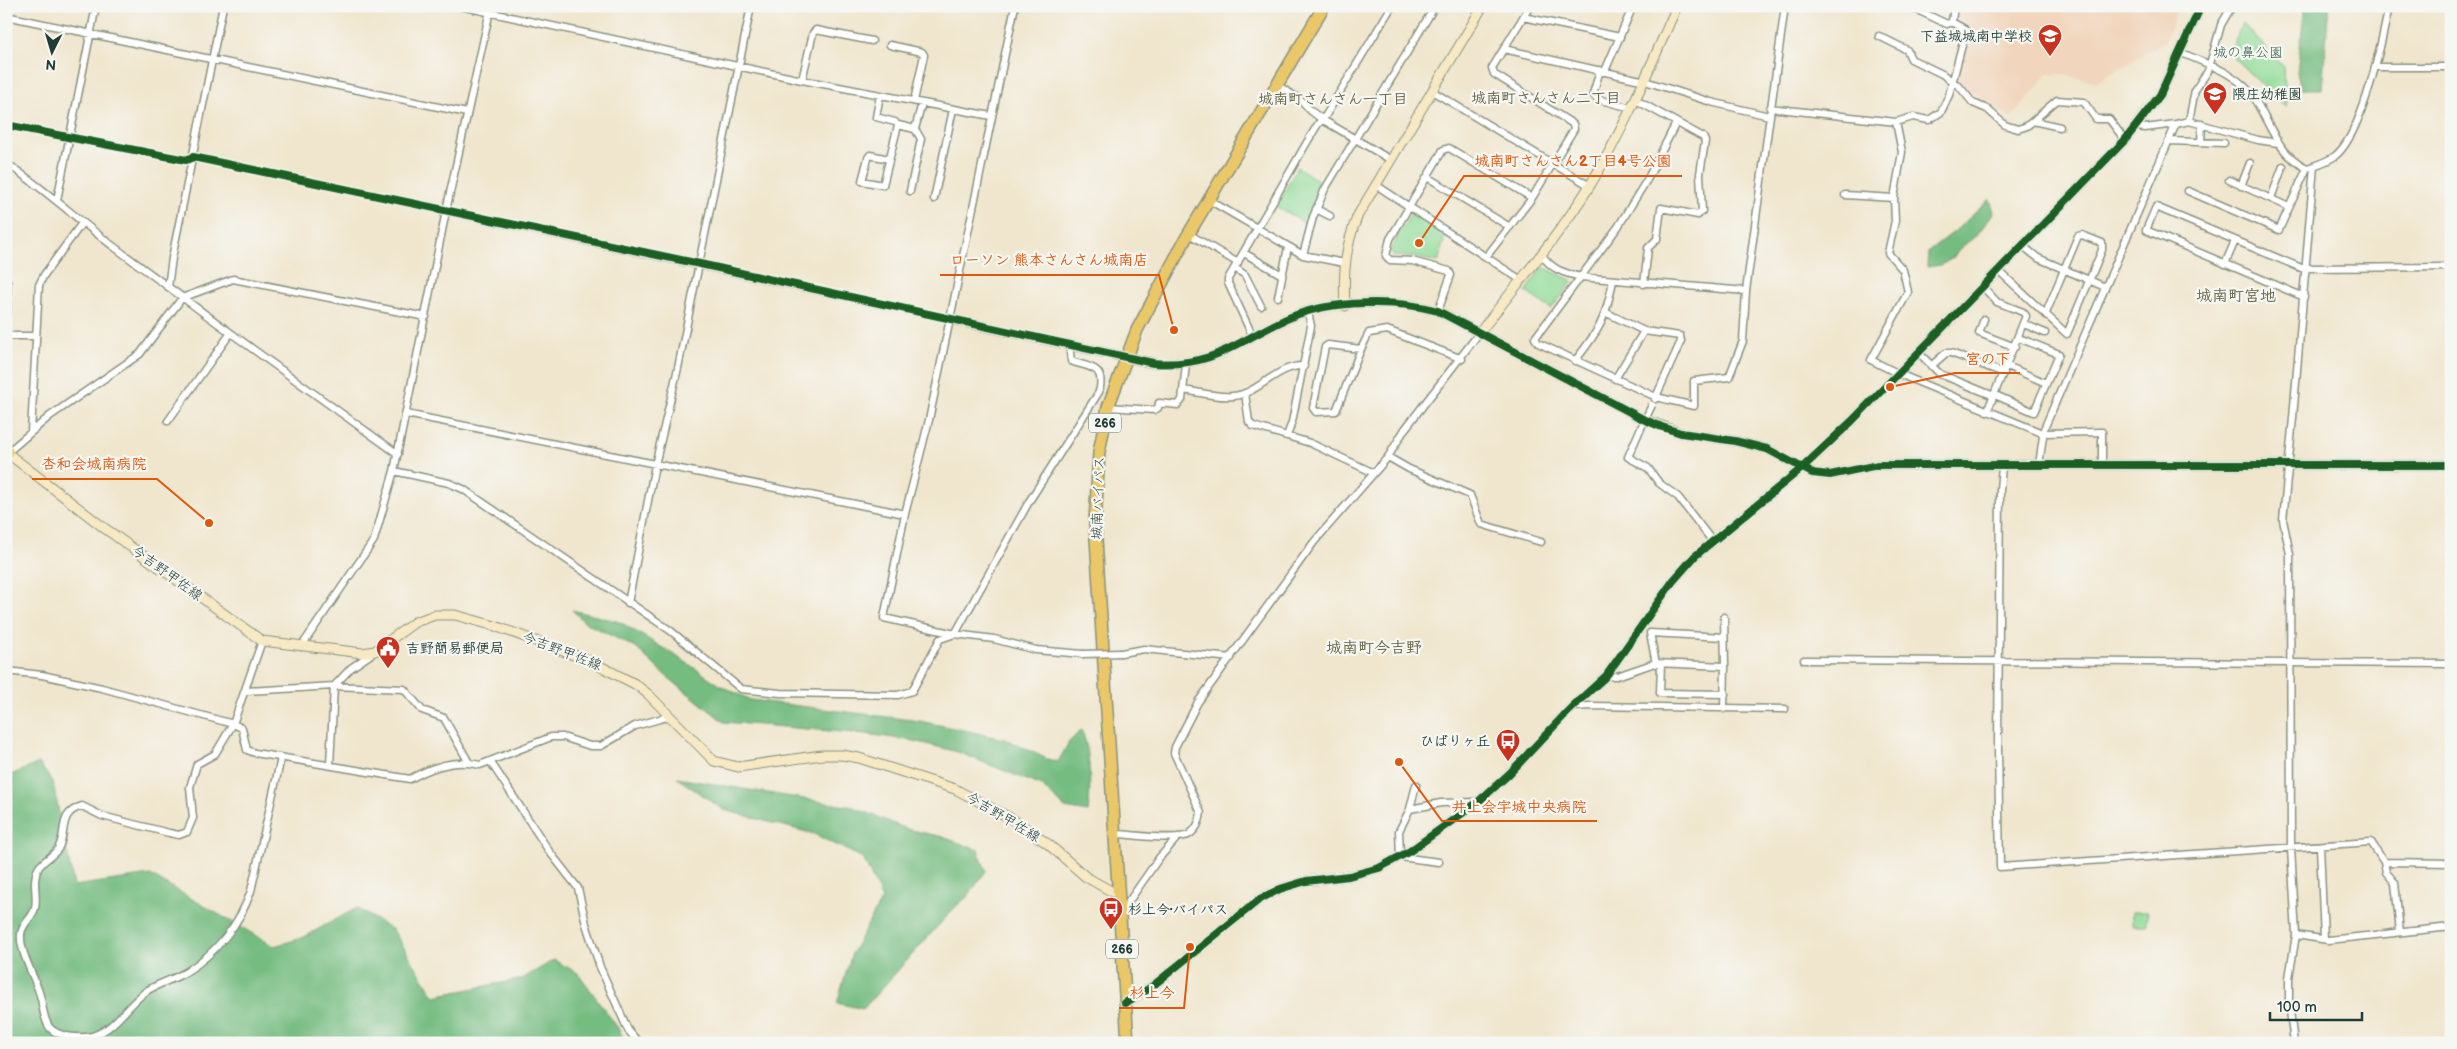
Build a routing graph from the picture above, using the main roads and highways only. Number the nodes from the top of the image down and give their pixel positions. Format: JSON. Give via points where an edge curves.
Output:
{"nodes":[{"id":1,"x":1324,"y":6,"type":"edge"},
{"id":2,"x":6,"y":282,"type":"edge"},
{"id":3,"x":6,"y":312,"type":"edge"},
{"id":4,"x":1128,"y":1043,"type":"edge"}],
"edges":[{"from":1,"to":4,"type":"highway","name":"城南バイパス","number":"266","via":[[1149,305],[1108,407],[1099,452],[1095,522]]},
{"from":2,"to":3,"type":"main road"}]}
